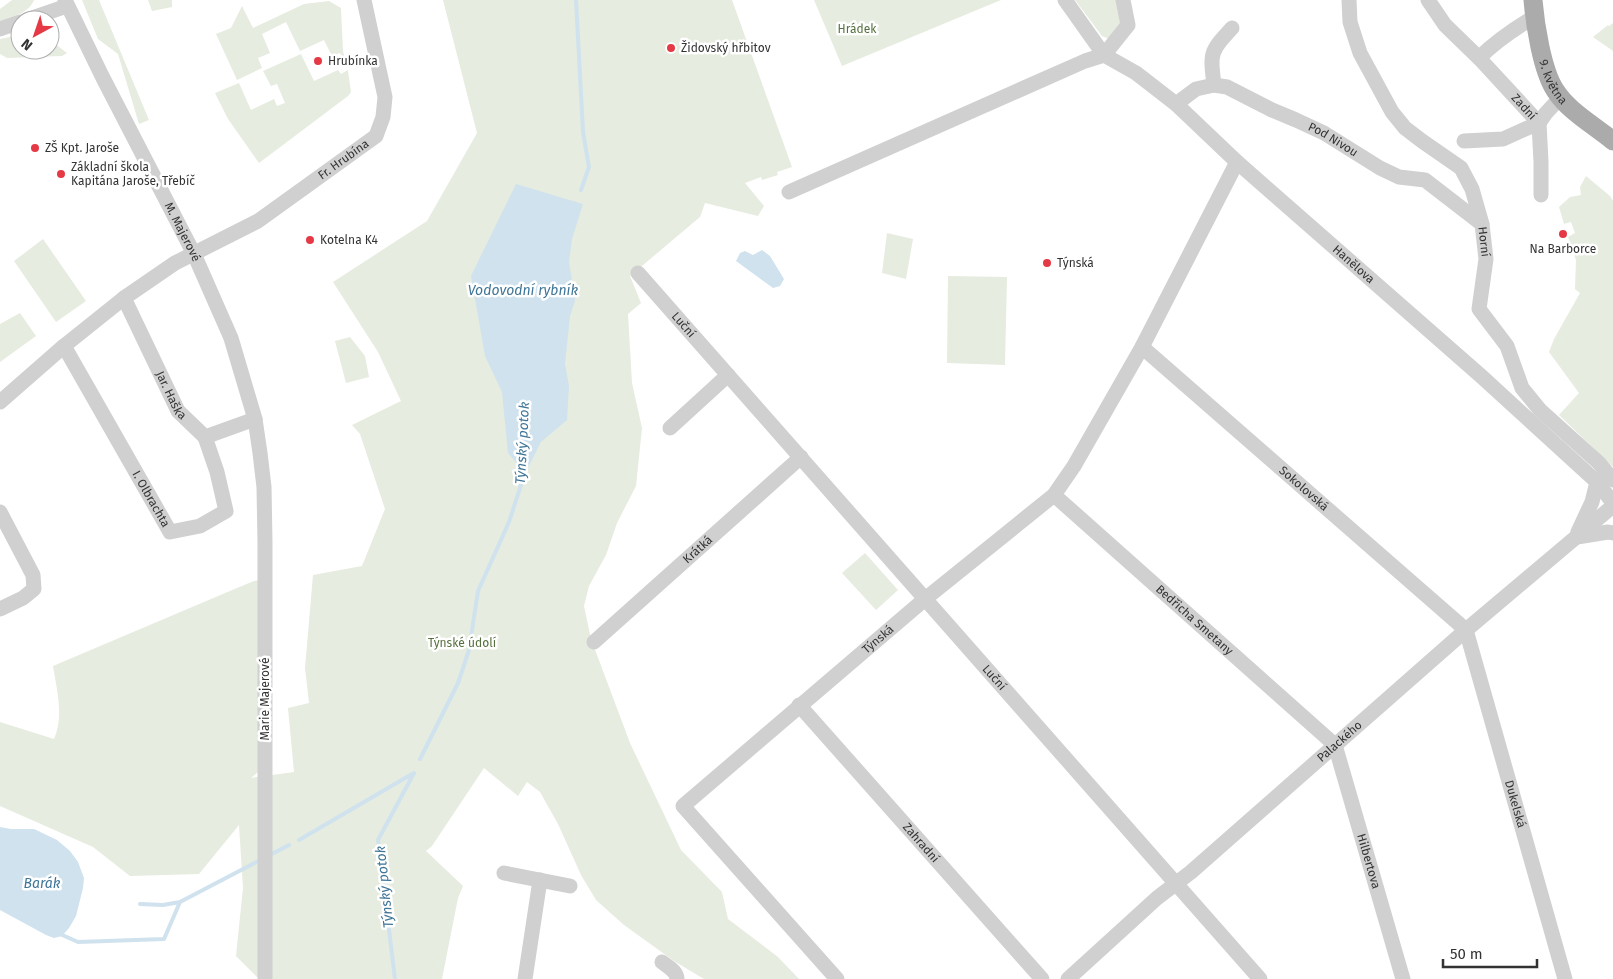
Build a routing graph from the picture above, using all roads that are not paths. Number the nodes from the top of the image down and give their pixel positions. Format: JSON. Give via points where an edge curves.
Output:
{"nodes":[{"id":1,"x":364,"y":0,"type":"edge"},
{"id":2,"x":1065,"y":0,"type":"edge"},
{"id":3,"x":1123,"y":0,"type":"edge"},
{"id":4,"x":1348,"y":0,"type":"edge"},
{"id":5,"x":1428,"y":0,"type":"edge"},
{"id":6,"x":66,"y":3,"type":"edge"},
{"id":7,"x":1534,"y":9,"type":"edge"},
{"id":8,"x":50,"y":10,"type":"edge"},
{"id":9,"x":1232,"y":28,"type":"dead end"},
{"id":10,"x":1104,"y":55,"type":"junction"},
{"id":11,"x":1479,"y":58,"type":"junction"},
{"id":12,"x":1214,"y":85,"type":"junction"},
{"id":13,"x":1560,"y":98,"type":"junction"},
{"id":14,"x":1176,"y":104,"type":"junction"},
{"id":15,"x":1539,"y":123,"type":"junction"},
{"id":16,"x":1464,"y":140,"type":"dead end"},
{"id":17,"x":1613,"y":141,"type":"edge"},
{"id":18,"x":1237,"y":162,"type":"junction"},
{"id":19,"x":789,"y":192,"type":"dead end"},
{"id":20,"x":1540,"y":195,"type":"dead end"},
{"id":21,"x":1482,"y":224,"type":"junction"},
{"id":22,"x":194,"y":254,"type":"junction"},
{"id":23,"x":638,"y":273,"type":"dead end"},
{"id":24,"x":124,"y":298,"type":"junction"},
{"id":25,"x":64,"y":346,"type":"junction"},
{"id":26,"x":1142,"y":347,"type":"junction"},
{"id":27,"x":728,"y":375,"type":"junction"},
{"id":28,"x":0,"y":402,"type":"edge"},
{"id":29,"x":254,"y":419,"type":"junction"},
{"id":30,"x":670,"y":428,"type":"dead end"},
{"id":31,"x":205,"y":437,"type":"junction"},
{"id":32,"x":801,"y":457,"type":"junction"},
{"id":33,"x":1613,"y":480,"type":"edge"},
{"id":34,"x":1597,"y":482,"type":"junction"},
{"id":35,"x":1054,"y":495,"type":"junction"},
{"id":36,"x":1613,"y":504,"type":"edge"},
{"id":37,"x":0,"y":512,"type":"edge"},
{"id":38,"x":1613,"y":533,"type":"edge"},
{"id":39,"x":1576,"y":537,"type":"junction"},
{"id":40,"x":924,"y":599,"type":"junction"},
{"id":41,"x":0,"y":609,"type":"edge"},
{"id":42,"x":1466,"y":630,"type":"junction"},
{"id":43,"x":594,"y":642,"type":"dead end"},
{"id":44,"x":799,"y":706,"type":"junction"},
{"id":45,"x":1334,"y":745,"type":"junction"},
{"id":46,"x":504,"y":873,"type":"dead end"},
{"id":47,"x":540,"y":880,"type":"junction"},
{"id":48,"x":1177,"y":884,"type":"junction"},
{"id":49,"x":570,"y":886,"type":"dead end"},
{"id":50,"x":662,"y":962,"type":"dead end"},
{"id":51,"x":265,"y":979,"type":"edge"},
{"id":52,"x":525,"y":979,"type":"edge"},
{"id":53,"x":677,"y":979,"type":"edge"},
{"id":54,"x":682,"y":979,"type":"edge"},
{"id":55,"x":690,"y":979,"type":"edge"},
{"id":56,"x":837,"y":979,"type":"edge"},
{"id":57,"x":1042,"y":979,"type":"edge"},
{"id":58,"x":1068,"y":979,"type":"edge"},
{"id":59,"x":1260,"y":979,"type":"edge"},
{"id":60,"x":1402,"y":979,"type":"edge"},
{"id":61,"x":1565,"y":979,"type":"edge"}],
"edges":[{"from":1,"to":22,"type":"street","name":"Fr. Hrubína","via":[[384,97],[383,117],[376,136],[258,221]]},
{"from":2,"to":10,"type":"street"},
{"from":3,"to":10,"type":"street","via":[[1128,25]]},
{"from":4,"to":21,"type":"street","name":"Horní","via":[[1350,22],[1360,53],[1392,112],[1405,128],[1461,168],[1472,190]]},
{"from":5,"to":11,"type":"street","name":"Zadní","via":[[1445,25]]},
{"from":6,"to":8,"type":"street"},
{"from":6,"to":22,"type":"street","name":"M. Majerové"},
{"from":7,"to":11,"type":"street"},
{"from":7,"to":13,"type":"main road","name":"9. května","via":[[1550,79]]},
{"from":9,"to":12,"type":"street","via":[[1214,48],[1211,64]]},
{"from":10,"to":14,"type":"street","name":"Hanělova","via":[[1136,73]]},
{"from":10,"to":19,"type":"street"},
{"from":11,"to":15,"type":"street","name":"Zadní"},
{"from":12,"to":14,"type":"street","via":[[1196,89]]},
{"from":12,"to":21,"type":"street","name":"Pod Nivou","via":[[1227,87],[1324,133],[1399,177],[1425,180]]},
{"from":13,"to":15,"type":"street"},
{"from":13,"to":17,"type":"main road","name":"9. května"},
{"from":14,"to":18,"type":"street","name":"Hanělova"},
{"from":15,"to":16,"type":"street","via":[[1503,140]]},
{"from":15,"to":20,"type":"street","name":"Zadní"},
{"from":18,"to":26,"type":"street","name":"Týnská"},
{"from":18,"to":34,"type":"street","name":"Hanělova"},
{"from":21,"to":33,"type":"street","name":"Horní","via":[[1486,259],[1479,309],[1507,346],[1522,388],[1540,410]]},
{"from":22,"to":24,"type":"street"},
{"from":22,"to":29,"type":"street","name":"M. Majerové","via":[[231,338]]},
{"from":23,"to":27,"type":"street","name":"Luční"},
{"from":24,"to":25,"type":"street"},
{"from":24,"to":31,"type":"street","name":"Jar. Haška","via":[[178,411]]},
{"from":25,"to":28,"type":"street"},
{"from":25,"to":31,"type":"street","name":"I. Olbrachta","via":[[170,532],[200,526],[226,511]]},
{"from":26,"to":35,"type":"street","name":"Týnská"},
{"from":26,"to":42,"type":"street","name":"Sokolovská"},
{"from":27,"to":30,"type":"street"},
{"from":27,"to":32,"type":"street","name":"Luční"},
{"from":29,"to":31,"type":"street"},
{"from":29,"to":51,"type":"street","name":"Marie Majerové","via":[[264,487]]},
{"from":32,"to":40,"type":"street","name":"Luční"},
{"from":32,"to":43,"type":"street","name":"Krátká"},
{"from":34,"to":36,"type":"street","name":"Hanělova"},
{"from":34,"to":39,"type":"street"},
{"from":35,"to":40,"type":"street","name":"Týnská"},
{"from":35,"to":45,"type":"street","name":"Bedřicha Smetany"},
{"from":36,"to":39,"type":"street","name":"Palackého"},
{"from":37,"to":41,"type":"street","via":[[33,575],[34,589]]},
{"from":38,"to":39,"type":"street"},
{"from":39,"to":42,"type":"street","name":"Palackého"},
{"from":40,"to":44,"type":"street","name":"Týnská"},
{"from":40,"to":48,"type":"street","name":"Luční"},
{"from":42,"to":45,"type":"street","name":"Palackého"},
{"from":42,"to":61,"type":"street","name":"Dukelská"},
{"from":44,"to":56,"type":"street","name":"Týnská","via":[[683,806]]},
{"from":44,"to":57,"type":"street","name":"Zahradní"},
{"from":45,"to":48,"type":"street","name":"Palackého"},
{"from":45,"to":60,"type":"street","name":"Hilbertova"},
{"from":46,"to":47,"type":"street"},
{"from":47,"to":49,"type":"street"},
{"from":47,"to":52,"type":"street"},
{"from":48,"to":58,"type":"street","name":"Palackého","via":[[1157,898]]},
{"from":48,"to":59,"type":"street","name":"Luční"},
{"from":50,"to":53,"type":"street","via":[[677,975]]},
{"from":54,"to":55,"type":"street"}]}
